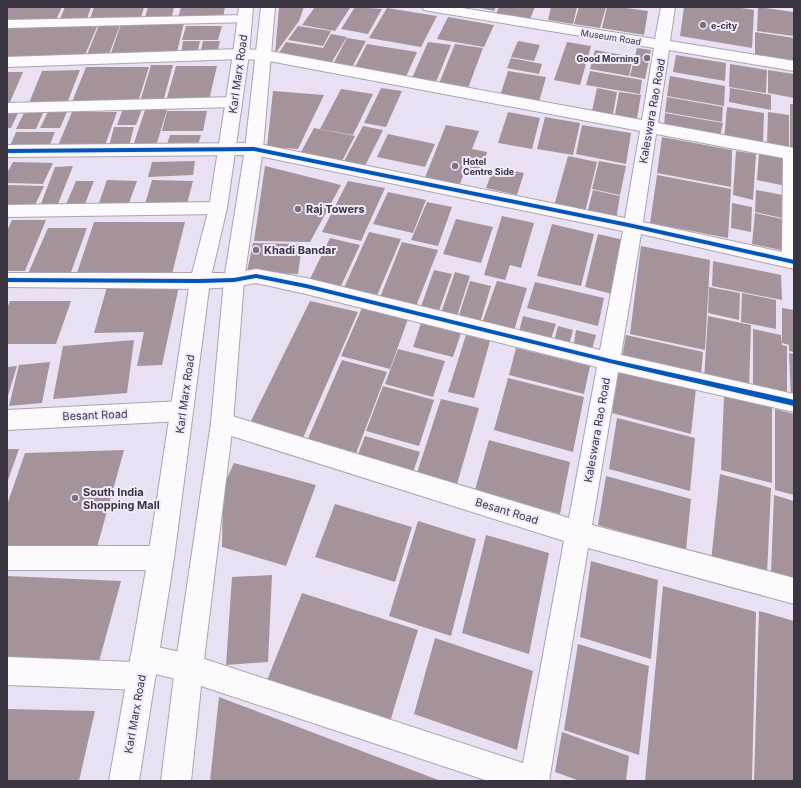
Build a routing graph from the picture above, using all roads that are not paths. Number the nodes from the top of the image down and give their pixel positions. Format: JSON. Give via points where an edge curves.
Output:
{"nodes":[{"id":1,"x":268,"y":7,"type":"edge"},
{"id":2,"x":429,"y":7,"type":"edge"},
{"id":3,"x":668,"y":7,"type":"edge"},
{"id":4,"x":246,"y":13,"type":"edge"},
{"id":5,"x":7,"y":24,"type":"edge"},
{"id":6,"x":663,"y":46,"type":"junction"},
{"id":7,"x":241,"y":54,"type":"junction"},
{"id":8,"x":264,"y":55,"type":"junction"},
{"id":9,"x":7,"y":62,"type":"edge"},
{"id":10,"x":794,"y":66,"type":"edge"},
{"id":11,"x":234,"y":102,"type":"junction"},
{"id":12,"x":7,"y":108,"type":"edge"},
{"id":13,"x":648,"y":128,"type":"junction"},
{"id":14,"x":227,"y":149,"type":"junction"},
{"id":15,"x":254,"y":149,"type":"junction"},
{"id":16,"x":7,"y":151,"type":"edge"},
{"id":17,"x":793,"y":154,"type":"edge"},
{"id":18,"x":218,"y":208,"type":"junction"},
{"id":19,"x":7,"y":211,"type":"edge"},
{"id":20,"x":633,"y":226,"type":"junction"},
{"id":21,"x":792,"y":261,"type":"edge"},
{"id":22,"x":7,"y":280,"type":"edge"},
{"id":23,"x":234,"y":280,"type":"junction"},
{"id":24,"x":200,"y":281,"type":"junction"},
{"id":25,"x":610,"y":361,"type":"junction"},
{"id":26,"x":794,"y":403,"type":"edge"},
{"id":27,"x":182,"y":411,"type":"junction"},
{"id":28,"x":7,"y":420,"type":"edge"},
{"id":29,"x":222,"y":423,"type":"junction"},
{"id":30,"x":578,"y":533,"type":"junction"},
{"id":31,"x":7,"y":558,"type":"edge"},
{"id":32,"x":162,"y":558,"type":"junction"},
{"id":33,"x":794,"y":591,"type":"edge"},
{"id":34,"x":143,"y":667,"type":"junction"},
{"id":35,"x":189,"y":668,"type":"junction"},
{"id":36,"x":7,"y":672,"type":"edge"},
{"id":37,"x":124,"y":781,"type":"edge"},
{"id":38,"x":176,"y":781,"type":"edge"},
{"id":39,"x":534,"y":781,"type":"edge"}],
"edges":[{"from":1,"to":8,"type":"street","name":"Karl Marx Road"},
{"from":2,"to":6,"type":"street","name":"Museum Road"},
{"from":3,"to":6,"type":"street","name":"Kaleswara Rao Road"},
{"from":4,"to":5,"type":"street"},
{"from":4,"to":7,"type":"street","name":"Karl Marx Road"},
{"from":6,"to":10,"type":"street","name":"Museum Road"},
{"from":6,"to":13,"type":"street","name":"Kaleswara Rao Road"},
{"from":7,"to":8,"type":"street"},
{"from":7,"to":9,"type":"street"},
{"from":7,"to":11,"type":"street","name":"Karl Marx Road"},
{"from":8,"to":13,"type":"street"},
{"from":8,"to":15,"type":"street","name":"Karl Marx Road"},
{"from":11,"to":12,"type":"street"},
{"from":11,"to":14,"type":"street","name":"Karl Marx Road"},
{"from":13,"to":17,"type":"street"},
{"from":13,"to":20,"type":"street","name":"Kaleswara Rao Road"},
{"from":14,"to":15,"type":"street"},
{"from":14,"to":16,"type":"street"},
{"from":14,"to":18,"type":"street","name":"Karl Marx Road"},
{"from":15,"to":20,"type":"street"},
{"from":15,"to":23,"type":"street","name":"Karl Marx Road"},
{"from":17,"to":21,"type":"street"},
{"from":18,"to":19,"type":"street"},
{"from":18,"to":24,"type":"street","name":"Karl Marx Road"},
{"from":20,"to":21,"type":"street"},
{"from":20,"to":25,"type":"street","name":"Kaleswara Rao Road"},
{"from":22,"to":24,"type":"street"},
{"from":23,"to":24,"type":"street"},
{"from":23,"to":25,"type":"street","via":[[256,276],[306,286]]},
{"from":23,"to":29,"type":"street","name":"Karl Marx Road"},
{"from":24,"to":27,"type":"street","name":"Karl Marx Road"},
{"from":25,"to":26,"type":"street"},
{"from":25,"to":30,"type":"street","name":"Kaleswara Rao Road"},
{"from":27,"to":28,"type":"street","name":"Besant Road"},
{"from":27,"to":32,"type":"street","name":"Karl Marx Road"},
{"from":29,"to":30,"type":"street","name":"Besant Road"},
{"from":29,"to":35,"type":"street","name":"Karl Marx Road"},
{"from":30,"to":33,"type":"street","name":"Besant Road"},
{"from":30,"to":39,"type":"street","name":"Kaleswara Rao Road"},
{"from":31,"to":32,"type":"street"},
{"from":32,"to":34,"type":"street","name":"Karl Marx Road"},
{"from":34,"to":35,"type":"street"},
{"from":34,"to":36,"type":"street"},
{"from":34,"to":37,"type":"street","name":"Karl Marx Road"},
{"from":35,"to":38,"type":"street","name":"Karl Marx Road"},
{"from":35,"to":39,"type":"street"}]}
